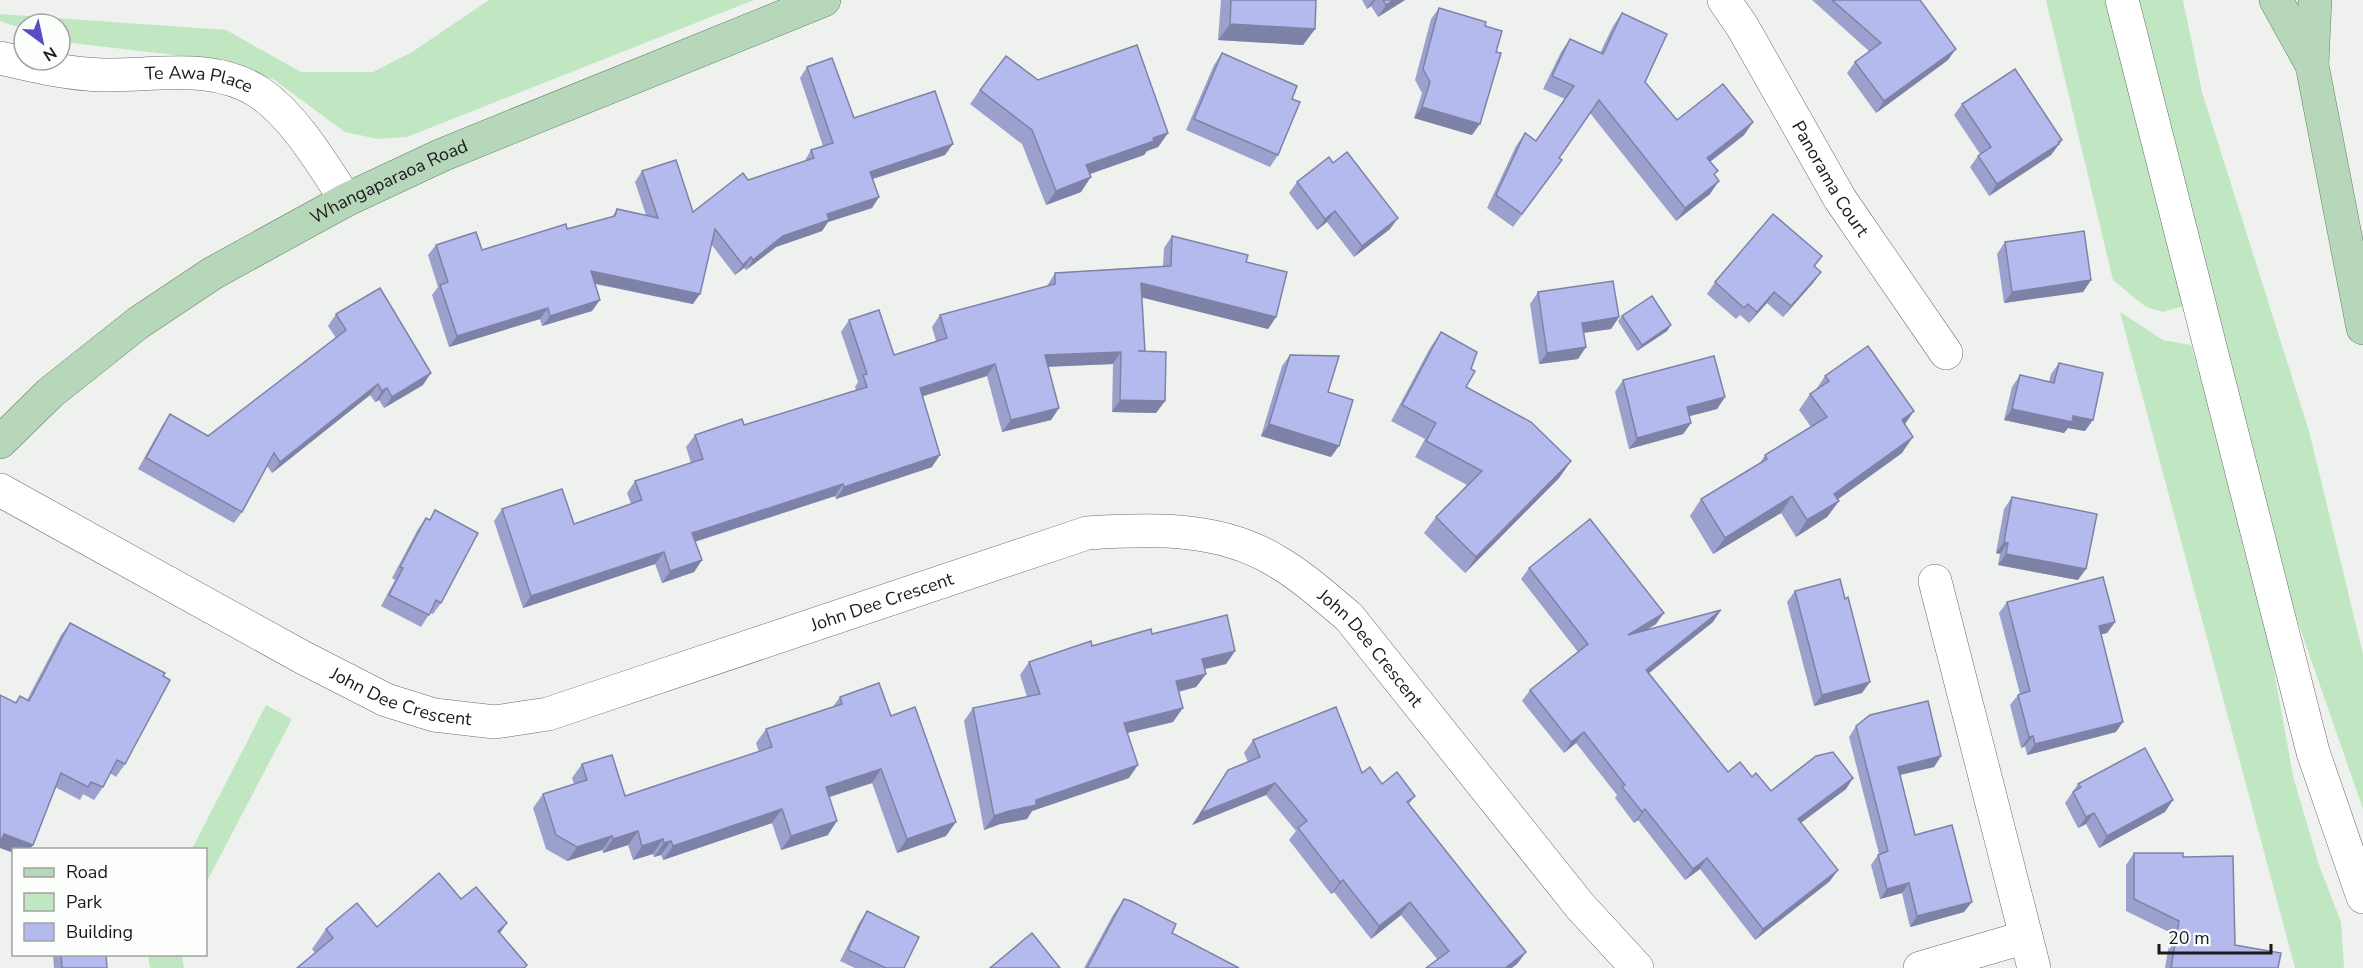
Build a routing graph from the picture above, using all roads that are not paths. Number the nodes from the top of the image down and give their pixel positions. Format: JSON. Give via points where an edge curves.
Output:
{"nodes":[{"id":1,"x":824,"y":0,"type":"edge"},
{"id":2,"x":1724,"y":0,"type":"edge"},
{"id":3,"x":2122,"y":0,"type":"edge"},
{"id":4,"x":2277,"y":0,"type":"edge"},
{"id":5,"x":2315,"y":0,"type":"edge"},
{"id":6,"x":0,"y":58,"type":"edge"},
{"id":7,"x":2312,"y":65,"type":"junction"},
{"id":8,"x":346,"y":200,"type":"junction"},
{"id":9,"x":2363,"y":328,"type":"edge"},
{"id":10,"x":1946,"y":354,"type":"dead end"},
{"id":11,"x":0,"y":442,"type":"edge"},
{"id":12,"x":0,"y":490,"type":"edge"},
{"id":13,"x":1935,"y":581,"type":"dead end"},
{"id":14,"x":2363,"y":897,"type":"edge"},
{"id":15,"x":2030,"y":953,"type":"edge"},
{"id":16,"x":1637,"y":968,"type":"edge"},
{"id":17,"x":1920,"y":968,"type":"edge"}],
"edges":[{"from":1,"to":8,"type":"main road","name":"Whangaparaoa Road","via":[[486,137]]},
{"from":2,"to":10,"type":"street","name":"Panorama Court","via":[[1840,199]]},
{"from":3,"to":14,"type":"street","via":[[2313,752]]},
{"from":4,"to":7,"type":"main road"},
{"from":5,"to":7,"type":"main road"},
{"from":6,"to":8,"type":"street","name":"Te Awa Place","via":[[55,71],[103,75],[189,72],[221,76],[243,84],[261,93],[295,127]]},
{"from":7,"to":9,"type":"main road"},
{"from":8,"to":11,"type":"main road","name":"Whangaparaoa Road","via":[[213,273],[138,323],[50,393]]},
{"from":12,"to":16,"type":"street","name":"John Dee Crescent","via":[[386,700],[434,715],[495,722],[548,714],[1087,533],[1183,531],[1229,541],[1274,560],[1349,617],[1580,906]]},
{"from":13,"to":15,"type":"street"},
{"from":15,"to":17,"type":"street"}]}
